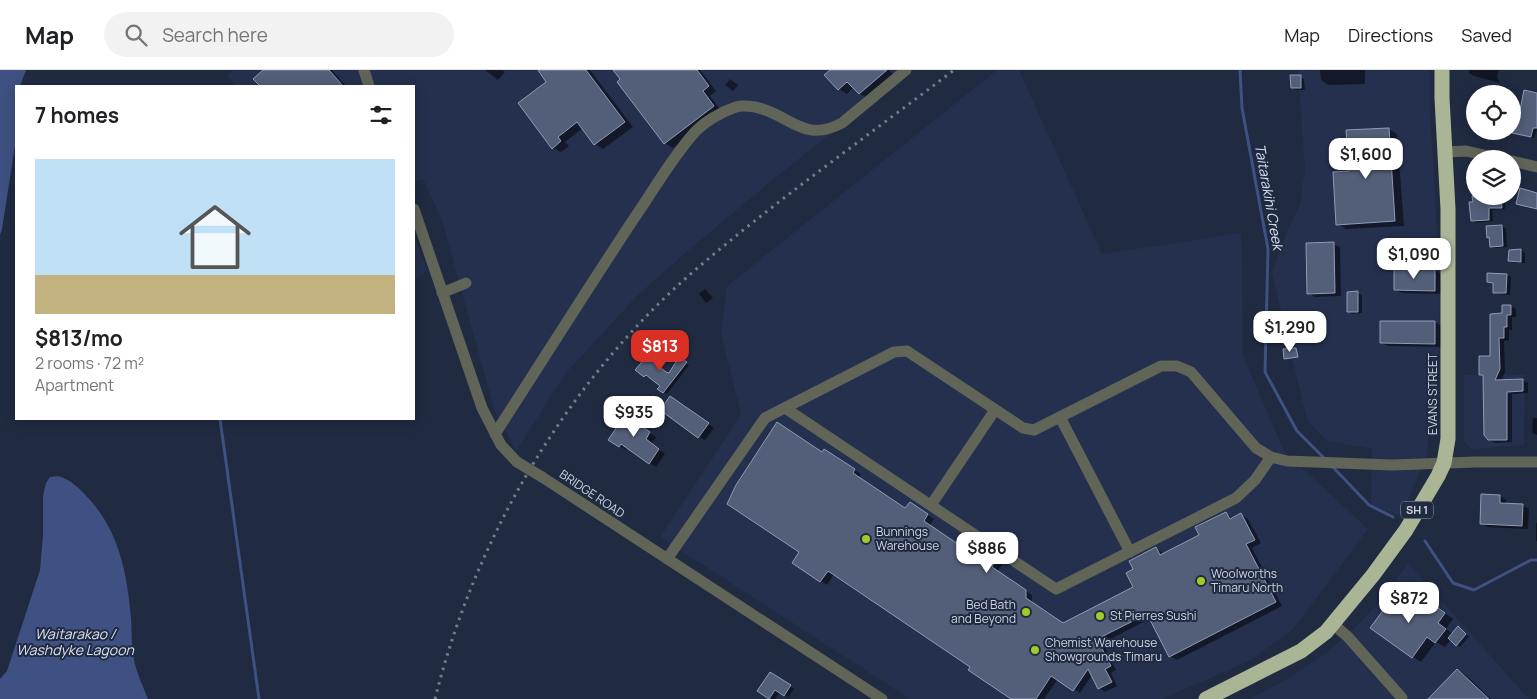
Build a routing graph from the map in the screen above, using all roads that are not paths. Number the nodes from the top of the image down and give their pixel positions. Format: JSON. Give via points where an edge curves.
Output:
{"nodes":[{"id":1,"x":364,"y":70,"type":"edge"},
{"id":2,"x":906,"y":70,"type":"edge"},
{"id":3,"x":1442,"y":70,"type":"edge"},
{"id":4,"x":370,"y":85,"type":"edge"},
{"id":5,"x":1466,"y":151,"type":"edge"},
{"id":6,"x":1445,"y":152,"type":"junction"},
{"id":7,"x":1521,"y":163,"type":"edge"},
{"id":8,"x":1537,"y":166,"type":"edge"},
{"id":9,"x":415,"y":212,"type":"edge"},
{"id":10,"x":466,"y":283,"type":"dead end"},
{"id":11,"x":442,"y":293,"type":"junction"},
{"id":12,"x":785,"y":408,"type":"junction"},
{"id":13,"x":995,"y":410,"type":"junction"},
{"id":14,"x":1060,"y":417,"type":"junction"},
{"id":15,"x":495,"y":434,"type":"junction"},
{"id":16,"x":1271,"y":457,"type":"junction"},
{"id":17,"x":1537,"y":462,"type":"edge"},
{"id":18,"x":1444,"y":463,"type":"junction"},
{"id":19,"x":931,"y":505,"type":"junction"},
{"id":20,"x":1130,"y":552,"type":"junction"},
{"id":21,"x":667,"y":560,"type":"junction"},
{"id":22,"x":1333,"y":624,"type":"junction"},
{"id":23,"x":1402,"y":698,"type":"edge"},
{"id":24,"x":882,"y":699,"type":"edge"},
{"id":25,"x":1206,"y":699,"type":"edge"}],
"edges":[{"from":1,"to":4,"type":"street"},
{"from":2,"to":15,"type":"street","via":[[832,128],[814,132],[795,126],[768,110],[737,106],[699,129],[675,158],[591,283]]},
{"from":3,"to":6,"type":"highway","name":"EVANS STREET","number":"SH 1"},
{"from":5,"to":6,"type":"street"},
{"from":6,"to":18,"type":"highway","name":"EVANS STREET","number":"SH 1","via":[[1448,438]]},
{"from":7,"to":8,"type":"street"},
{"from":9,"to":11,"type":"street","name":"BRIDGE ROAD"},
{"from":10,"to":11,"type":"street"},
{"from":11,"to":15,"type":"street","name":"BRIDGE ROAD","via":[[482,408]]},
{"from":12,"to":13,"type":"street","via":[[894,352],[906,351]]},
{"from":12,"to":19,"type":"street"},
{"from":12,"to":21,"type":"street","via":[[765,418]]},
{"from":13,"to":14,"type":"street","via":[[1023,428],[1034,430]]},
{"from":13,"to":19,"type":"street"},
{"from":14,"to":16,"type":"street","via":[[1161,366],[1177,366],[1191,372],[1256,448]]},
{"from":14,"to":20,"type":"street"},
{"from":15,"to":21,"type":"street","name":"BRIDGE ROAD","bridge":true,"via":[[517,462]]},
{"from":16,"to":18,"type":"street","via":[[1287,461],[1361,464]]},
{"from":16,"to":20,"type":"street","via":[[1255,480],[1236,498]]},
{"from":17,"to":18,"type":"street"},
{"from":18,"to":22,"type":"highway","name":"EVANS STREET","number":"SH 1","via":[[1406,530]]},
{"from":19,"to":20,"type":"street","via":[[1056,589]]},
{"from":21,"to":24,"type":"street","name":"BRIDGE ROAD"},
{"from":22,"to":23,"type":"street"},
{"from":22,"to":25,"type":"highway","name":"EVANS STREET","number":"SH 1","via":[[1301,651]]}]}
